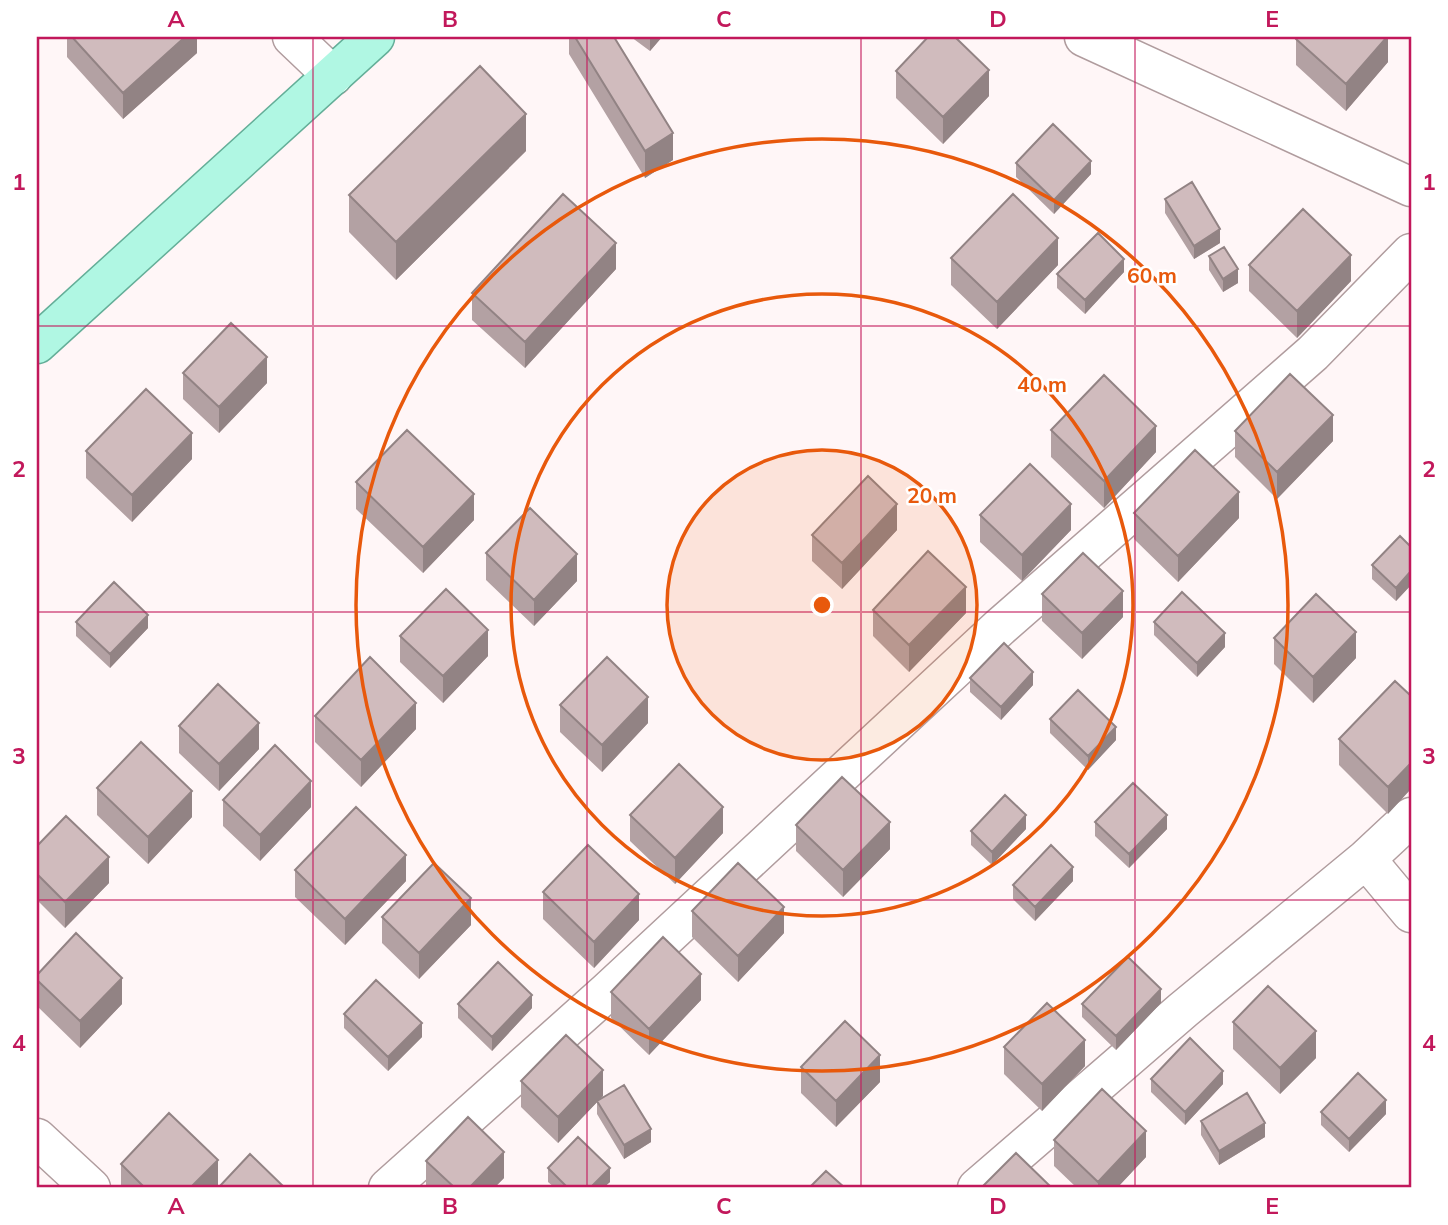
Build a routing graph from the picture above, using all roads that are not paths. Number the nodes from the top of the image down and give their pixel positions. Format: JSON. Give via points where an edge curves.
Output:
{"nodes":[{"id":1,"x":292,"y":37,"type":"edge"},
{"id":2,"x":375,"y":37,"type":"edge"},
{"id":3,"x":1084,"y":37,"type":"edge"},
{"id":4,"x":332,"y":76,"type":"junction"},
{"id":5,"x":1411,"y":187,"type":"edge"},
{"id":6,"x":1411,"y":253,"type":"edge"},
{"id":7,"x":37,"y":344,"type":"edge"},
{"id":8,"x":1411,"y":817,"type":"edge"},
{"id":9,"x":1366,"y":859,"type":"junction"},
{"id":10,"x":1411,"y":914,"type":"edge"},
{"id":11,"x":37,"y":1138,"type":"edge"},
{"id":12,"x":91,"y":1188,"type":"edge"},
{"id":13,"x":388,"y":1188,"type":"edge"},
{"id":14,"x":977,"y":1188,"type":"edge"}],
"edges":[{"from":1,"to":4,"type":"street"},
{"from":2,"to":4,"type":"main road"},
{"from":3,"to":5,"type":"street"},
{"from":4,"to":7,"type":"main road"},
{"from":6,"to":13,"type":"street","via":[[1313,353],[1000,627],[607,992]]},
{"from":8,"to":9,"type":"street"},
{"from":9,"to":10,"type":"street"},
{"from":9,"to":14,"type":"street"},
{"from":11,"to":12,"type":"street"}]}
